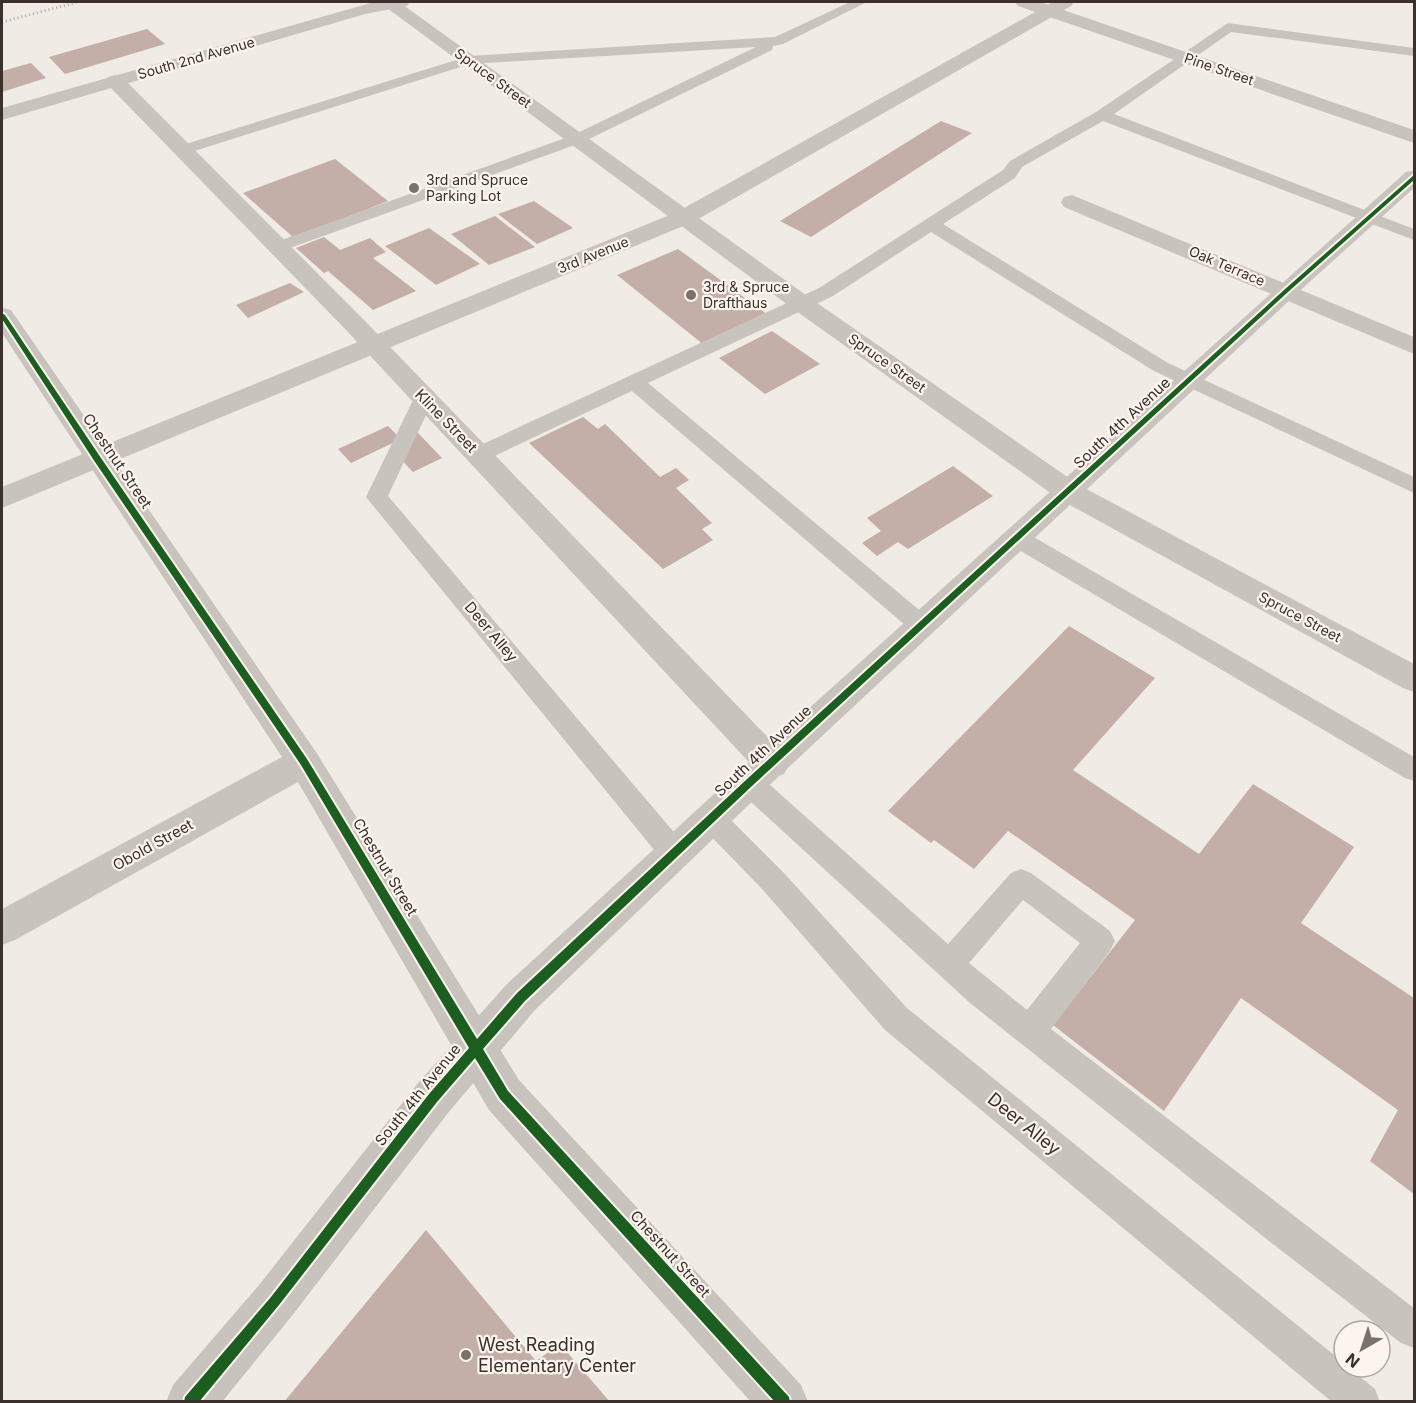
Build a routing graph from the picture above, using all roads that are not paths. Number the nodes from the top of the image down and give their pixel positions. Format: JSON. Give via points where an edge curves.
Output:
{"nodes":[{"id":1,"x":393,"y":2,"type":"edge"},
{"id":2,"x":860,"y":2,"type":"edge"},
{"id":3,"x":1023,"y":2,"type":"edge"},
{"id":4,"x":1057,"y":6,"type":"edge"},
{"id":5,"x":778,"y":42,"type":"junction"},
{"id":6,"x":1385,"y":48,"type":"junction"},
{"id":7,"x":1414,"y":52,"type":"edge"},
{"id":8,"x":1186,"y":58,"type":"junction"},
{"id":9,"x":1414,"y":58,"type":"edge"},
{"id":10,"x":469,"y":60,"type":"junction"},
{"id":11,"x":116,"y":81,"type":"junction"},
{"id":12,"x":2,"y":114,"type":"edge"},
{"id":13,"x":1102,"y":115,"type":"junction"},
{"id":14,"x":1414,"y":137,"type":"edge"},
{"id":15,"x":577,"y":139,"type":"junction"},
{"id":16,"x":182,"y":150,"type":"junction"},
{"id":17,"x":1414,"y":177,"type":"edge"},
{"id":18,"x":1072,"y":202,"type":"dead end"},
{"id":19,"x":685,"y":217,"type":"junction"},
{"id":20,"x":1369,"y":218,"type":"junction"},
{"id":21,"x":932,"y":225,"type":"junction"},
{"id":22,"x":1414,"y":235,"type":"edge"},
{"id":23,"x":279,"y":247,"type":"junction"},
{"id":24,"x":1286,"y":291,"type":"junction"},
{"id":25,"x":801,"y":303,"type":"junction"},
{"id":26,"x":2,"y":315,"type":"edge"},
{"id":27,"x":373,"y":346,"type":"junction"},
{"id":28,"x":1414,"y":346,"type":"edge"},
{"id":29,"x":1190,"y":381,"type":"junction"},
{"id":30,"x":634,"y":382,"type":"junction"},
{"id":31,"x":424,"y":398,"type":"junction"},
{"id":32,"x":478,"y":455,"type":"junction"},
{"id":33,"x":98,"y":460,"type":"junction"},
{"id":34,"x":1414,"y":486,"type":"edge"},
{"id":35,"x":1069,"y":492,"type":"junction"},
{"id":36,"x":2,"y":498,"type":"edge"},
{"id":37,"x":1017,"y":538,"type":"junction"},
{"id":38,"x":921,"y":625,"type":"junction"},
{"id":39,"x":1414,"y":679,"type":"edge"},
{"id":40,"x":304,"y":762,"type":"junction"},
{"id":41,"x":1414,"y":770,"type":"edge"},
{"id":42,"x":760,"y":774,"type":"junction"},
{"id":43,"x":712,"y":819,"type":"junction"},
{"id":44,"x":674,"y":853,"type":"junction"},
{"id":45,"x":2,"y":928,"type":"edge"},
{"id":46,"x":949,"y":964,"type":"junction"},
{"id":47,"x":1030,"y":1032,"type":"junction"},
{"id":48,"x":475,"y":1047,"type":"junction"},
{"id":49,"x":1414,"y":1330,"type":"edge"},
{"id":50,"x":189,"y":1401,"type":"edge"},
{"id":51,"x":784,"y":1401,"type":"edge"},
{"id":52,"x":1362,"y":1401,"type":"edge"}],
"edges":[{"from":1,"to":10,"type":"street","name":"Spruce Street"},
{"from":1,"to":11,"type":"street","name":"South 2nd Avenue"},
{"from":2,"to":5,"type":"lane"},
{"from":3,"to":4,"type":"street","name":"Pine Street"},
{"from":4,"to":8,"type":"street","name":"Pine Street"},
{"from":4,"to":19,"type":"street","name":"3rd Avenue"},
{"from":5,"to":10,"type":"lane"},
{"from":5,"to":15,"type":"lane"},
{"from":6,"to":7,"type":"lane"},
{"from":6,"to":8,"type":"lane","via":[[1228,27]]},
{"from":6,"to":9,"type":"lane"},
{"from":8,"to":13,"type":"lane"},
{"from":8,"to":14,"type":"street","name":"Pine Street"},
{"from":10,"to":15,"type":"street","name":"Spruce Street"},
{"from":10,"to":16,"type":"lane"},
{"from":11,"to":12,"type":"street","name":"South 2nd Avenue"},
{"from":11,"to":16,"type":"street","name":"Kline Street"},
{"from":13,"to":20,"type":"lane"},
{"from":13,"to":21,"type":"lane","via":[[1016,164],[1009,174]]},
{"from":15,"to":19,"type":"street","name":"Spruce Street"},
{"from":15,"to":23,"type":"lane"},
{"from":16,"to":23,"type":"street","name":"Kline Street"},
{"from":17,"to":20,"type":"street","name":"South 4th Avenue"},
{"from":18,"to":24,"type":"street","name":"Oak Terrace"},
{"from":19,"to":25,"type":"street","name":"Spruce Street"},
{"from":19,"to":27,"type":"street","name":"3rd Avenue"},
{"from":20,"to":22,"type":"lane"},
{"from":20,"to":24,"type":"street","name":"South 4th Avenue"},
{"from":21,"to":25,"type":"lane","via":[[826,292]]},
{"from":21,"to":29,"type":"lane","via":[[1161,367]]},
{"from":23,"to":27,"type":"street","name":"Kline Street"},
{"from":24,"to":28,"type":"street","name":"Oak Terrace"},
{"from":24,"to":29,"type":"street","name":"South 4th Avenue"},
{"from":25,"to":30,"type":"lane"},
{"from":25,"to":35,"type":"street","name":"Spruce Street"},
{"from":26,"to":33,"type":"street","name":"Chestnut Street"},
{"from":27,"to":31,"type":"street","name":"Kline Street"},
{"from":27,"to":33,"type":"street","name":"3rd Avenue"},
{"from":29,"to":34,"type":"lane"},
{"from":29,"to":35,"type":"street","name":"South 4th Avenue"},
{"from":30,"to":32,"type":"lane"},
{"from":30,"to":38,"type":"lane"},
{"from":31,"to":32,"type":"street","name":"Kline Street"},
{"from":31,"to":44,"type":"lane","name":"Deer Alley","via":[[377,497]]},
{"from":32,"to":42,"type":"street","name":"Kline Street"},
{"from":33,"to":36,"type":"street","name":"3rd Avenue"},
{"from":33,"to":40,"type":"street","name":"Chestnut Street"},
{"from":35,"to":37,"type":"street","name":"South 4th Avenue"},
{"from":35,"to":39,"type":"street","name":"Spruce Street"},
{"from":37,"to":38,"type":"street","name":"South 4th Avenue"},
{"from":37,"to":41,"type":"lane"},
{"from":38,"to":42,"type":"street","name":"South 4th Avenue"},
{"from":40,"to":45,"type":"street","name":"Obold Street"},
{"from":40,"to":48,"type":"street","name":"Chestnut Street"},
{"from":42,"to":43,"type":"street","name":"South 4th Avenue"},
{"from":42,"to":46,"type":"lane"},
{"from":43,"to":44,"type":"street","name":"South 4th Avenue"},
{"from":43,"to":52,"type":"lane","name":"Deer Alley","via":[[896,1019]]},
{"from":44,"to":48,"type":"street","name":"South 4th Avenue","via":[[521,997]]},
{"from":46,"to":47,"type":"lane"},
{"from":46,"to":47,"type":"lane","via":[[1021,882],[1100,941]]},
{"from":47,"to":49,"type":"lane"},
{"from":48,"to":50,"type":"street","name":"South 4th Avenue","via":[[275,1301]]},
{"from":48,"to":51,"type":"street","name":"Chestnut Street","via":[[504,1095]]}]}
